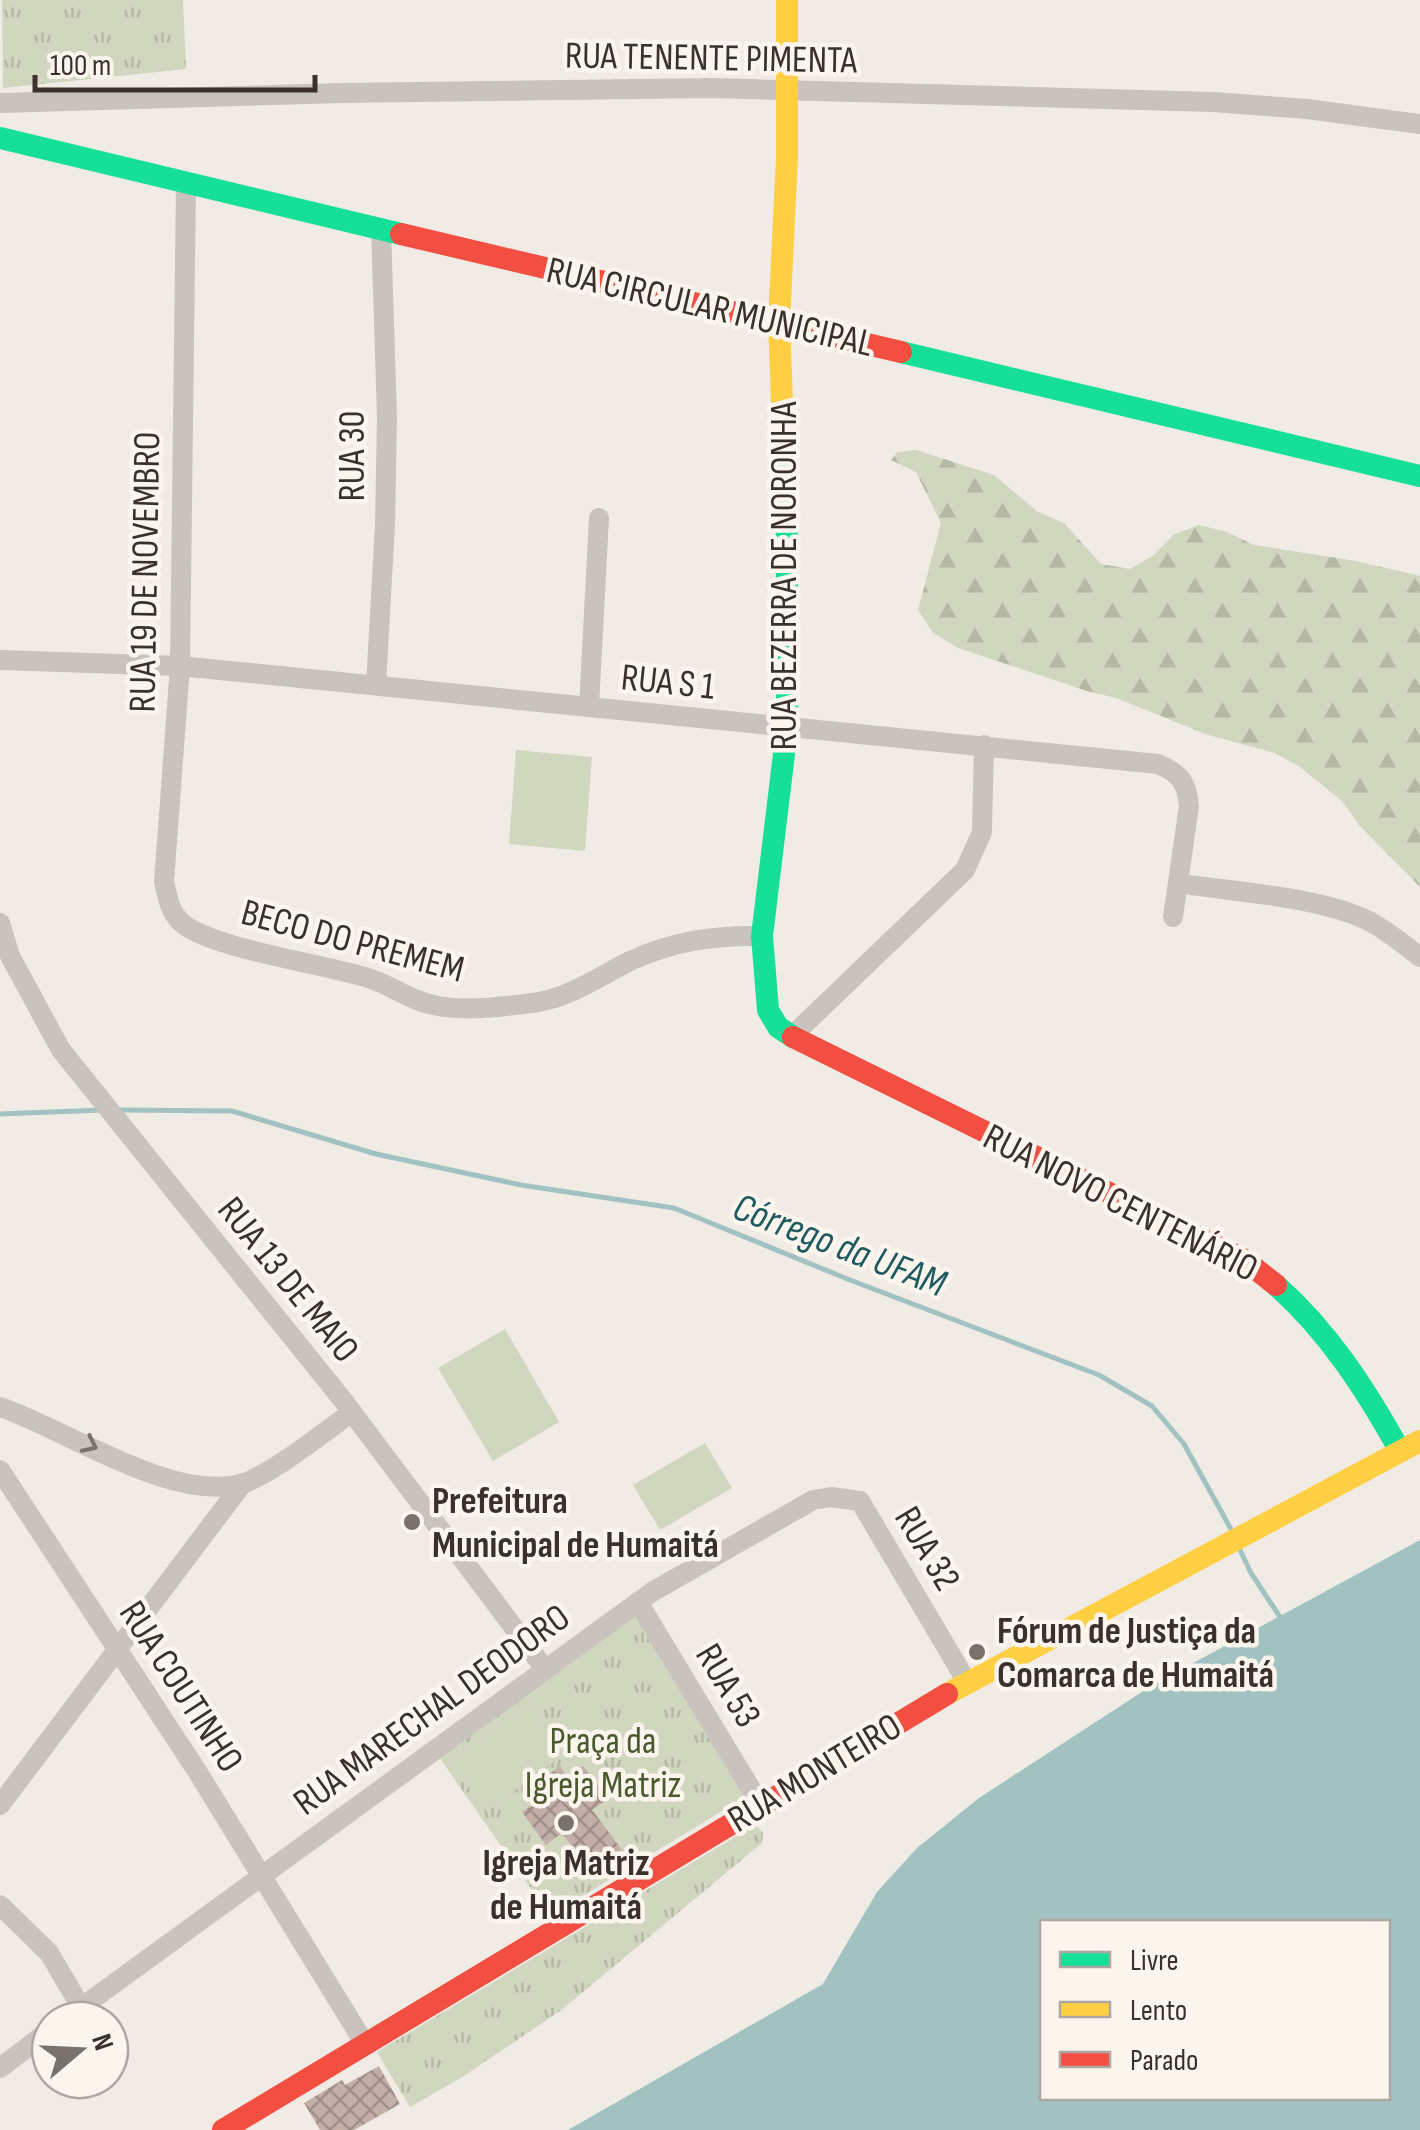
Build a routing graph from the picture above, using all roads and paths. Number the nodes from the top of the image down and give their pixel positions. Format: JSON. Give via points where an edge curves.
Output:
{"nodes":[{"id":1,"x":787,"y":0,"type":"edge"},
{"id":2,"x":788,"y":92,"type":"junction"},
{"id":3,"x":0,"y":104,"type":"edge"},
{"id":4,"x":1420,"y":124,"type":"edge"},
{"id":5,"x":0,"y":138,"type":"edge"},
{"id":6,"x":186,"y":182,"type":"junction"},
{"id":7,"x":381,"y":228,"type":"junction"},
{"id":8,"x":779,"y":322,"type":"junction"},
{"id":9,"x":1420,"y":476,"type":"edge"},
{"id":10,"x":600,"y":518,"type":"dead end"},
{"id":11,"x":0,"y":660,"type":"edge"},
{"id":12,"x":180,"y":666,"type":"junction"},
{"id":13,"x":376,"y":684,"type":"junction"},
{"id":14,"x":589,"y":707,"type":"junction"},
{"id":15,"x":788,"y":729,"type":"junction"},
{"id":16,"x":984,"y":745,"type":"junction"},
{"id":17,"x":1178,"y":883,"type":"junction"},
{"id":18,"x":1173,"y":917,"type":"dead end"},
{"id":19,"x":0,"y":923,"type":"edge"},
{"id":20,"x":762,"y":936,"type":"junction"},
{"id":21,"x":213,"y":939,"type":"joint"},
{"id":22,"x":1420,"y":957,"type":"edge"},
{"id":23,"x":785,"y":1032,"type":"junction"},
{"id":24,"x":0,"y":1407,"type":"edge"},
{"id":25,"x":352,"y":1412,"type":"junction"},
{"id":26,"x":1410,"y":1446,"type":"edge"},
{"id":27,"x":0,"y":1470,"type":"edge"},
{"id":28,"x":244,"y":1483,"type":"junction"},
{"id":29,"x":860,"y":1501,"type":"joint"},
{"id":30,"x":638,"y":1602,"type":"junction"},
{"id":31,"x":118,"y":1651,"type":"junction"},
{"id":32,"x":545,"y":1669,"type":"junction"},
{"id":33,"x":967,"y":1682,"type":"junction"},
{"id":34,"x":760,"y":1804,"type":"junction"},
{"id":35,"x":0,"y":1805,"type":"edge"},
{"id":36,"x":261,"y":1876,"type":"junction"},
{"id":37,"x":0,"y":1905,"type":"edge"},
{"id":38,"x":67,"y":2000,"type":"edge"},
{"id":39,"x":91,"y":2000,"type":"edge"},
{"id":40,"x":365,"y":2044,"type":"junction"},
{"id":41,"x":30,"y":2045,"type":"edge"},
{"id":42,"x":0,"y":2068,"type":"edge"},
{"id":43,"x":223,"y":2130,"type":"edge"}],
"edges":[{"from":1,"to":2,"type":"street","name":"RUA BEZERRA DE NORONHA"},
{"from":2,"to":3,"type":"street","name":"RUA TENENTE PIMENTA","via":[[462,90]]},
{"from":2,"to":4,"type":"street","name":"RUA TENENTE PIMENTA","via":[[1212,102]]},
{"from":2,"to":8,"type":"street","name":"RUA BEZERRA DE NORONHA"},
{"from":5,"to":6,"type":"street","name":"RUA CIRCULAR MUNICIPAL"},
{"from":6,"to":7,"type":"street","name":"RUA CIRCULAR MUNICIPAL"},
{"from":6,"to":12,"type":"street","name":"RUA 19 DE NOVEMBRO"},
{"from":7,"to":8,"type":"street","name":"RUA CIRCULAR MUNICIPAL"},
{"from":7,"to":13,"type":"street","name":"RUA 30","via":[[386,453]]},
{"from":8,"to":9,"type":"street","name":"RUA CIRCULAR MUNICIPAL"},
{"from":8,"to":15,"type":"street","name":"RUA BEZERRA DE NORONHA"},
{"from":10,"to":14,"type":"street"},
{"from":11,"to":12,"type":"street","name":"RUA S 1"},
{"from":12,"to":13,"type":"street","name":"RUA S 1"},
{"from":12,"to":21,"type":"street","name":"RUA 19 DE NOVEMBRO","via":[[164,882],[178,921]]},
{"from":13,"to":14,"type":"street","name":"RUA S 1"},
{"from":14,"to":15,"type":"street","name":"RUA S 1"},
{"from":15,"to":16,"type":"street","name":"RUA S 1"},
{"from":15,"to":20,"type":"street","name":"RUA BEZERRA DE NORONHA"},
{"from":16,"to":17,"type":"street","name":"RUA S 1","via":[[1172,770],[1188,790],[1189,806]]},
{"from":16,"to":23,"type":"street","via":[[982,832],[966,870]]},
{"from":17,"to":18,"type":"street","name":"RUA S 1"},
{"from":17,"to":22,"type":"street","via":[[1341,912],[1374,923]]},
{"from":19,"to":25,"type":"street","name":"RUA 13 DE MAIO","via":[[10,956],[61,1050]]},
{"from":20,"to":21,"type":"street","name":"BECO DO PREMEM","via":[[690,940],[563,996],[470,1008],[428,1004],[374,980]]},
{"from":20,"to":23,"type":"street","name":"RUA BEZERRA DE NORONHA","via":[[768,1010]]},
{"from":23,"to":26,"type":"street","name":"RUA NOVO CENTENÁRIO","via":[[1243,1259],[1274,1280],[1338,1350]]},
{"from":24,"to":28,"type":"street","one_way":true,"via":[[182,1483]]},
{"from":25,"to":28,"type":"street"},
{"from":25,"to":32,"type":"street","name":"RUA 13 DE MAIO"},
{"from":26,"to":33,"type":"street","name":"RUA MONTEIRO"},
{"from":27,"to":31,"type":"street","name":"RUA COUTINHO"},
{"from":28,"to":31,"type":"street"},
{"from":29,"to":30,"type":"street","name":"RUA MARECHAL DEODORO","via":[[813,1500]]},
{"from":29,"to":33,"type":"street","name":"RUA 32"},
{"from":30,"to":32,"type":"street","name":"RUA MARECHAL DEODORO"},
{"from":30,"to":34,"type":"street","name":"RUA 53"},
{"from":31,"to":35,"type":"street"},
{"from":31,"to":36,"type":"street","name":"RUA COUTINHO"},
{"from":32,"to":36,"type":"street","name":"RUA MARECHAL DEODORO"},
{"from":33,"to":34,"type":"street","name":"RUA MONTEIRO"},
{"from":34,"to":40,"type":"street","name":"RUA MONTEIRO"},
{"from":36,"to":39,"type":"street","name":"RUA MARECHAL DEODORO"},
{"from":36,"to":40,"type":"street","name":"RUA COUTINHO"},
{"from":37,"to":38,"type":"street","via":[[50,1954]]},
{"from":40,"to":43,"type":"street","name":"RUA MONTEIRO"},
{"from":41,"to":42,"type":"street"}]}
